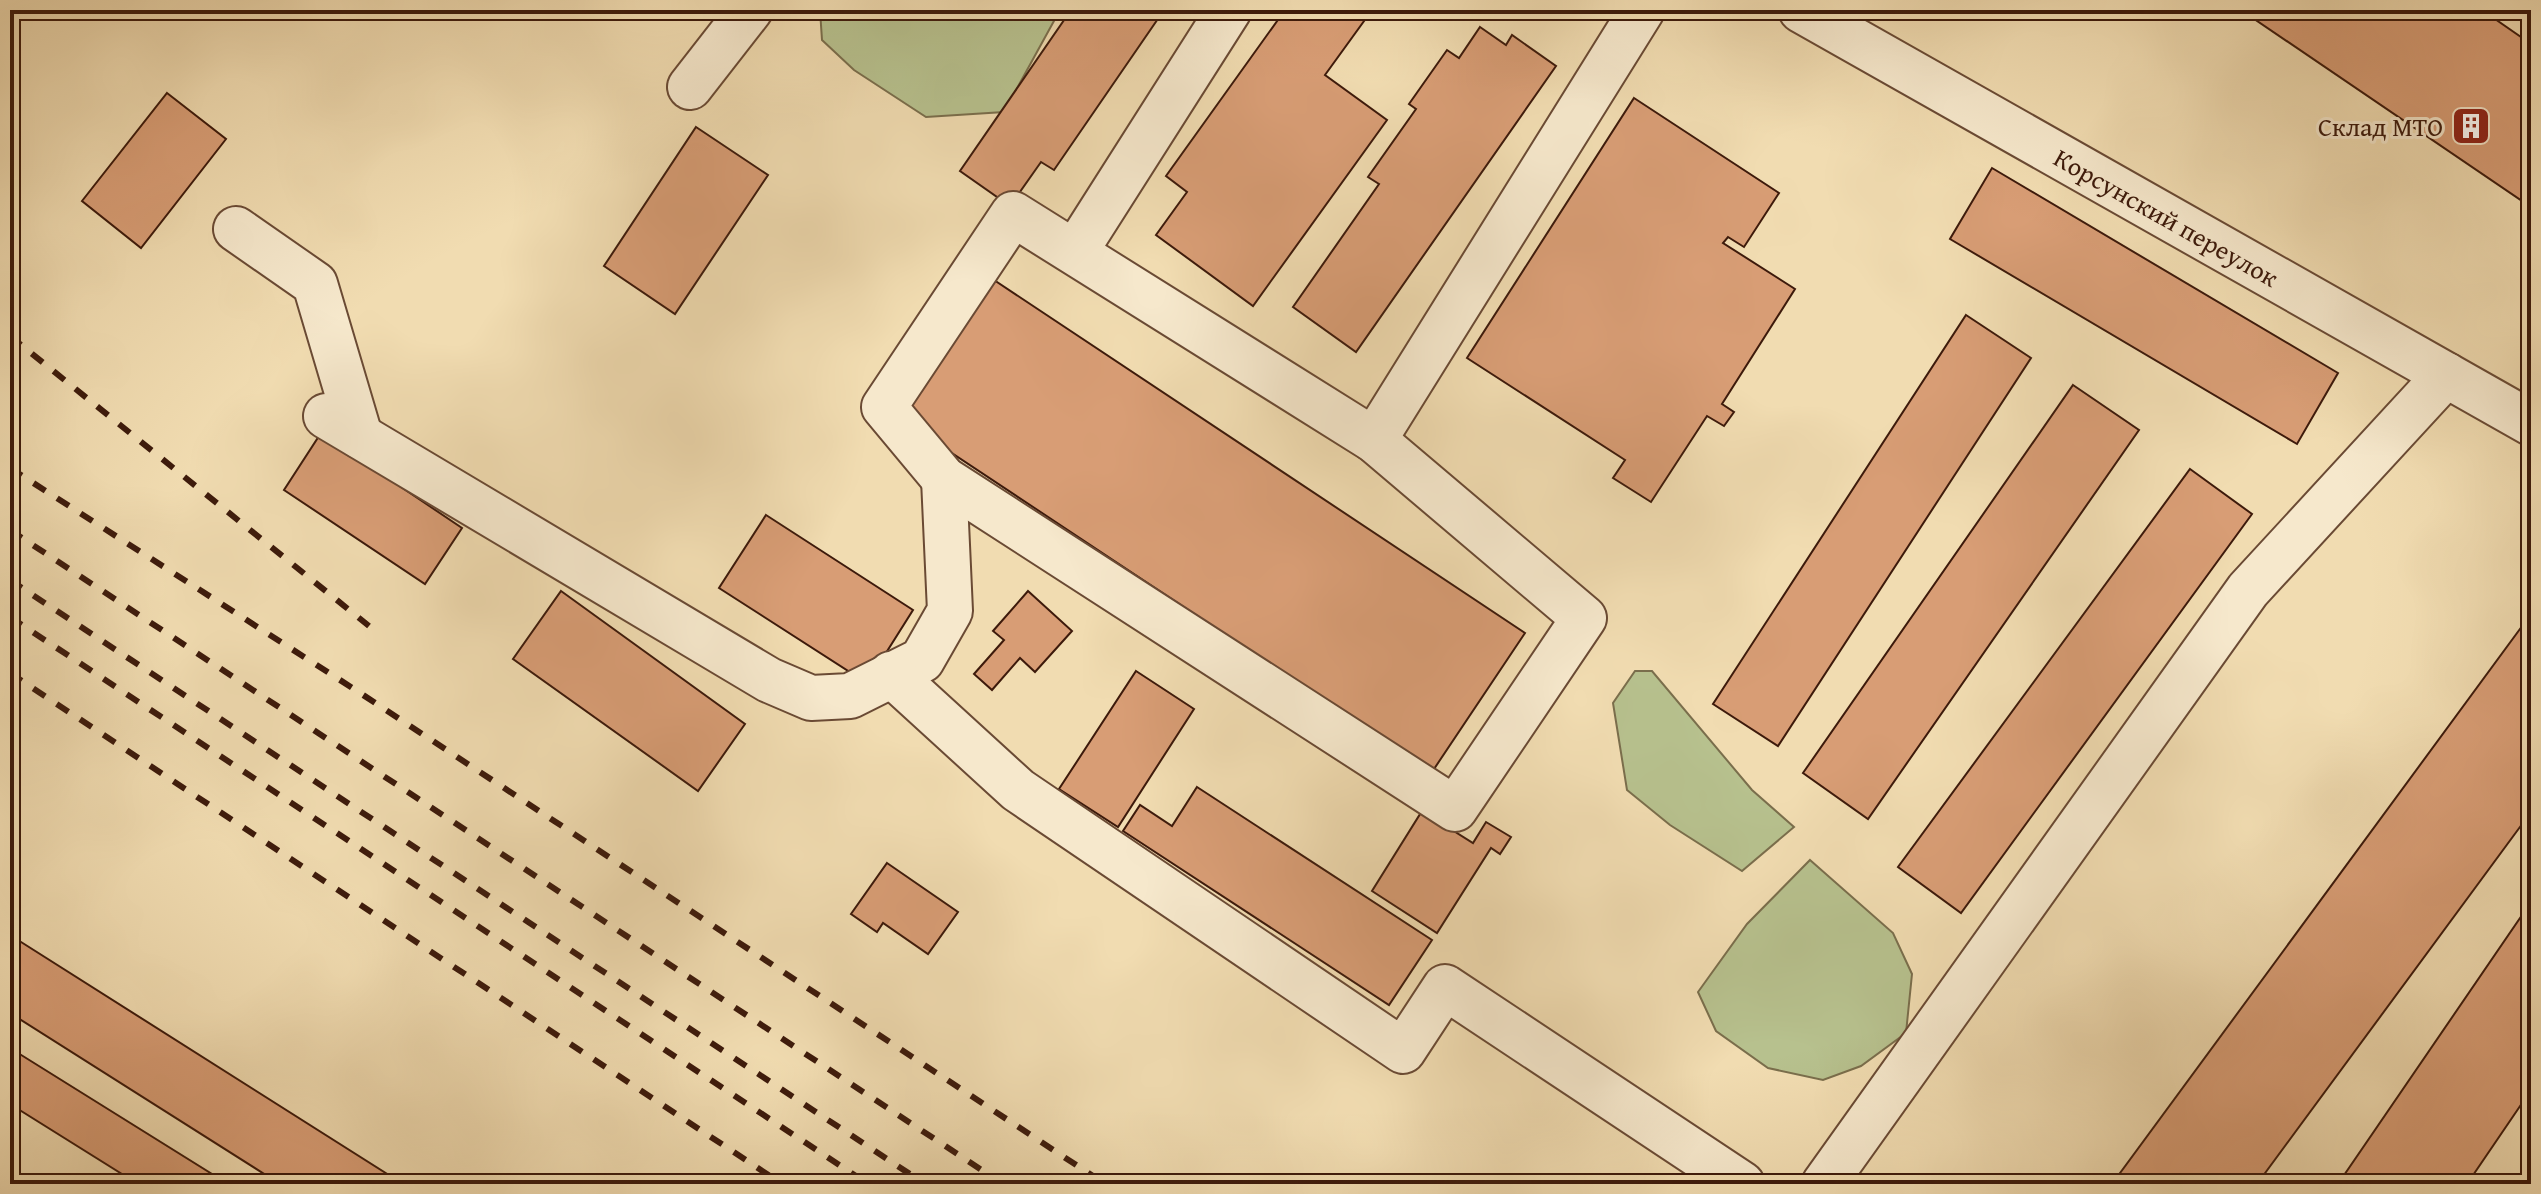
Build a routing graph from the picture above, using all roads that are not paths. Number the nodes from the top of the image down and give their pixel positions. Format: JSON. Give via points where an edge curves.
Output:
{"nodes":[{"id":1,"x":750,"y":10,"type":"edge"},
{"id":2,"x":1229,"y":10,"type":"edge"},
{"id":3,"x":1642,"y":10,"type":"edge"},
{"id":4,"x":1801,"y":10,"type":"edge"},
{"id":5,"x":690,"y":87,"type":"dead end"},
{"id":6,"x":236,"y":229,"type":"dead end"},
{"id":7,"x":1075,"y":252,"type":"junction"},
{"id":8,"x":2446,"y":375,"type":"junction"},
{"id":9,"x":2531,"y":423,"type":"edge"},
{"id":10,"x":1374,"y":440,"type":"junction"},
{"id":11,"x":944,"y":479,"type":"junction"},
{"id":12,"x":891,"y":674,"type":"junction"},
{"id":13,"x":1742,"y":1184,"type":"edge"},
{"id":14,"x":1824,"y":1184,"type":"edge"}],
"edges":[{"from":1,"to":5,"type":"street"},
{"from":2,"to":7,"type":"street"},
{"from":3,"to":10,"type":"street"},
{"from":4,"to":8,"type":"street","name":"Корсунский переулок"},
{"from":6,"to":12,"type":"street","via":[[315,284],[343,426],[769,680],[811,698],[850,696]]},
{"from":7,"to":10,"type":"street"},
{"from":7,"to":11,"type":"street","via":[[1013,214],[884,407]]},
{"from":8,"to":9,"type":"street","name":"Корсунский переулок"},
{"from":8,"to":14,"type":"street","via":[[2248,590]]},
{"from":10,"to":11,"type":"street","via":[[1584,618],[1455,809]]},
{"from":11,"to":12,"type":"street","via":[[950,611],[922,660]]},
{"from":12,"to":13,"type":"street","via":[[1018,790],[1403,1051],[1445,987]]}]}
